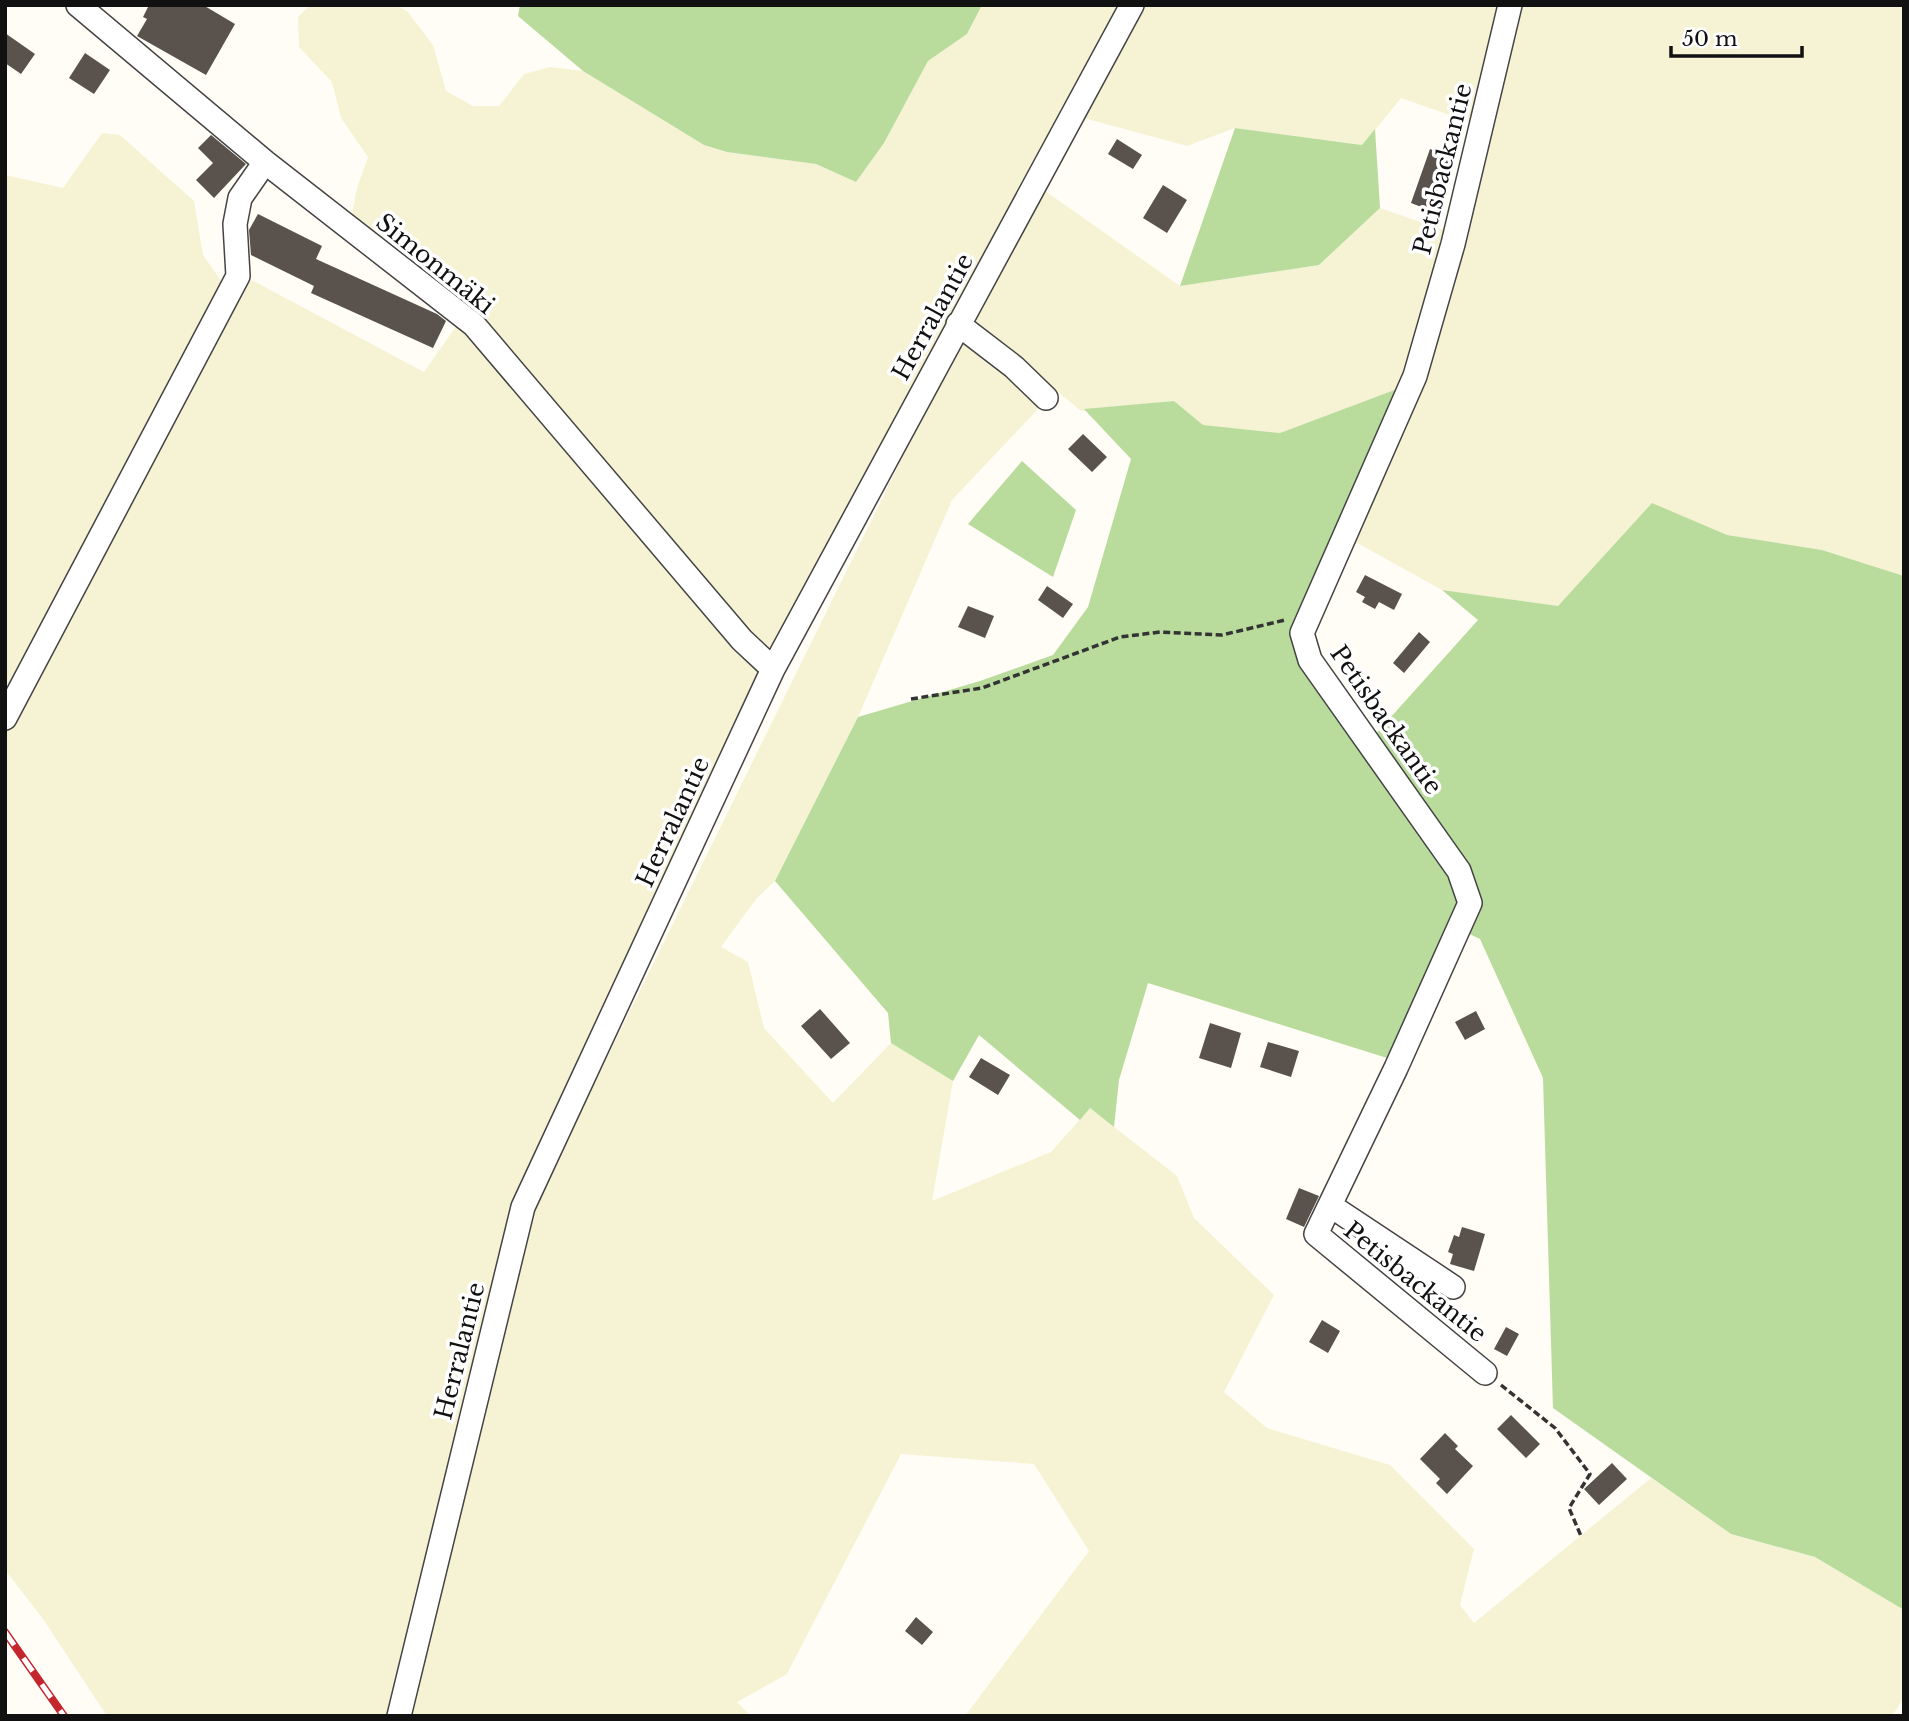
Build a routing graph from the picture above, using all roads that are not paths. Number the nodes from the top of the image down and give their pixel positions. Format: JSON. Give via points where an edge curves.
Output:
{"nodes":[{"id":1,"x":78,"y":5,"type":"edge"},
{"id":2,"x":1132,"y":5,"type":"edge"},
{"id":3,"x":1510,"y":5,"type":"edge"},
{"id":4,"x":265,"y":162,"type":"junction"},
{"id":5,"x":958,"y":324,"type":"junction"},
{"id":6,"x":1046,"y":398,"type":"dead end"},
{"id":7,"x":773,"y":669,"type":"junction"},
{"id":8,"x":5,"y":718,"type":"edge"},
{"id":9,"x":1331,"y":1206,"type":"junction"},
{"id":10,"x":1453,"y":1287,"type":"dead end"},
{"id":11,"x":1485,"y":1374,"type":"road end"},
{"id":12,"x":399,"y":1716,"type":"edge"}],
"edges":[{"from":1,"to":4,"type":"street","name":"Simonmäki"},
{"from":2,"to":5,"type":"street","name":"Herralantie"},
{"from":3,"to":9,"type":"street","name":"Petisbackantie","via":[[1453,244],[1415,376],[1302,633],[1310,660],[1460,871],[1470,903]]},
{"from":4,"to":7,"type":"street","name":"Simonmäki","via":[[474,326],[741,640]]},
{"from":4,"to":8,"type":"street","via":[[240,198],[235,223],[238,276]]},
{"from":5,"to":6,"type":"street"},
{"from":5,"to":7,"type":"street","name":"Herralantie"},
{"from":7,"to":12,"type":"street","name":"Herralantie","via":[[523,1207]]},
{"from":9,"to":10,"type":"street"},
{"from":9,"to":11,"type":"street","name":"Petisbackantie","via":[[1316,1234]]}]}
